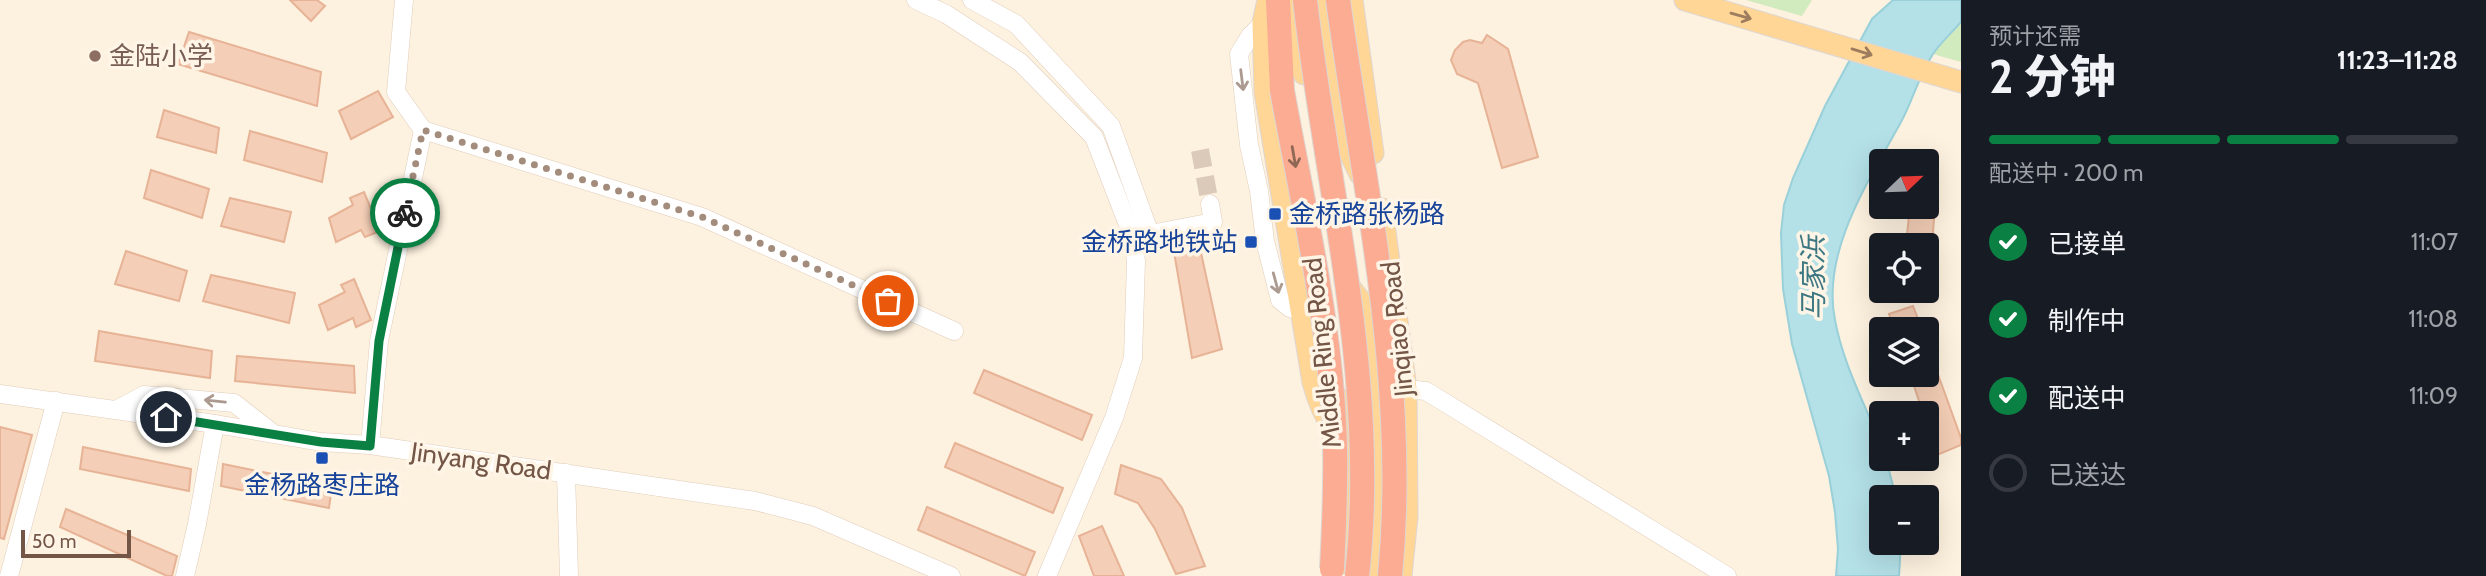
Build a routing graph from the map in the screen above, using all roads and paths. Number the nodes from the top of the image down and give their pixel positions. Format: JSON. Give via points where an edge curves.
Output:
{"nodes":[{"id":1,"x":404,"y":0,"type":"edge"},
{"id":2,"x":916,"y":0,"type":"edge"},
{"id":3,"x":972,"y":0,"type":"edge"},
{"id":4,"x":1268,"y":0,"type":"edge"},
{"id":5,"x":1278,"y":0,"type":"edge"},
{"id":6,"x":1289,"y":0,"type":"edge"},
{"id":7,"x":1305,"y":0,"type":"edge"},
{"id":8,"x":1320,"y":0,"type":"edge"},
{"id":9,"x":1338,"y":0,"type":"edge"},
{"id":10,"x":1352,"y":0,"type":"edge"},
{"id":11,"x":1685,"y":0,"type":"edge"},
{"id":12,"x":1956,"y":80,"type":"edge"},
{"id":13,"x":423,"y":130,"type":"junction"},
{"id":14,"x":1210,"y":204,"type":"tunnel mouth"},
{"id":15,"x":1384,"y":219,"type":"junction"},
{"id":16,"x":1333,"y":265,"type":"junction"},
{"id":17,"x":954,"y":331,"type":"dead end"},
{"id":18,"x":1349,"y":385,"type":"junction"},
{"id":19,"x":1406,"y":389,"type":"junction"},
{"id":20,"x":0,"y":394,"type":"edge"},
{"id":21,"x":56,"y":401,"type":"junction"},
{"id":22,"x":116,"y":410,"type":"junction"},
{"id":23,"x":215,"y":424,"type":"junction"},
{"id":24,"x":273,"y":433,"type":"junction"},
{"id":25,"x":370,"y":446,"type":"junction"},
{"id":26,"x":1364,"y":456,"type":"junction"},
{"id":27,"x":566,"y":473,"type":"junction"},
{"id":28,"x":9,"y":576,"type":"edge"},
{"id":29,"x":185,"y":576,"type":"edge"},
{"id":30,"x":569,"y":576,"type":"edge"},
{"id":31,"x":951,"y":576,"type":"edge"},
{"id":32,"x":1047,"y":576,"type":"edge"},
{"id":33,"x":1331,"y":576,"type":"edge"},
{"id":34,"x":1342,"y":576,"type":"edge"},
{"id":35,"x":1350,"y":576,"type":"edge"},
{"id":36,"x":1357,"y":576,"type":"edge"},
{"id":37,"x":1374,"y":576,"type":"edge"},
{"id":38,"x":1390,"y":576,"type":"edge"},
{"id":39,"x":1402,"y":576,"type":"edge"},
{"id":40,"x":1727,"y":576,"type":"edge"}],
"edges":[{"from":1,"to":13,"type":"street","via":[[396,92]]},
{"from":2,"to":32,"type":"street","via":[[1020,62],[1094,137],[1132,235],[1136,261],[1133,358],[1114,418]]},
{"from":3,"to":14,"type":"street","via":[[1016,24],[1111,126],[1150,234],[1213,222]]},
{"from":4,"to":26,"type":"main road","one_way":true,"via":[[1263,23],[1265,92],[1317,400],[1326,419]]},
{"from":5,"to":33,"type":"highway","one_way":true,"bridge":true,"via":[[1282,90],[1330,381],[1335,446]]},
{"from":6,"to":16,"type":"main road","name":"Jinqiao Road"},
{"from":7,"to":26,"type":"highway","name":"Middle Ring Road","bridge":true,"via":[[1314,86],[1352,305]]},
{"from":8,"to":15,"type":"main road","via":[[1336,119]]},
{"from":9,"to":38,"type":"highway","bridge":true,"via":[[1384,300],[1394,411],[1395,521]]},
{"from":10,"to":15,"type":"main road","name":"Jinqiao Road"},
{"from":11,"to":12,"type":"main road","one_way":true},
{"from":13,"to":17,"type":"street","via":[[702,217]]},
{"from":13,"to":25,"type":"street","via":[[379,341]]},
{"from":15,"to":19,"type":"main road","name":"Jinqiao Road"},
{"from":16,"to":18,"type":"main road","name":"Jinqiao Road"},
{"from":16,"to":26,"type":"main road","via":[[1368,318],[1376,390]]},
{"from":18,"to":26,"type":"main road"},
{"from":18,"to":26,"type":"main road","name":"Jinqiao Road"},
{"from":19,"to":39,"type":"main road","name":"Jinqiao Road","via":[[1407,516]]},
{"from":19,"to":40,"type":"street","via":[[1426,391]]},
{"from":20,"to":21,"type":"street","name":"Jinyang Road"},
{"from":21,"to":22,"type":"street","name":"Jinyang Road"},
{"from":21,"to":28,"type":"street"},
{"from":22,"to":23,"type":"street","name":"Jinyang Road"},
{"from":24,"to":22,"type":"street","one_way":true,"via":[[234,403],[144,395]]},
{"from":23,"to":24,"type":"street","name":"Jinyang Road"},
{"from":23,"to":29,"type":"street"},
{"from":24,"to":25,"type":"street","name":"Jinyang Road"},
{"from":25,"to":27,"type":"street","name":"Jinyang Road"},
{"from":26,"to":34,"type":"main road","name":"Jinqiao Road","via":[[1347,524]]},
{"from":26,"to":35,"type":"highway","bridge":true},
{"from":26,"to":36,"type":"highway","name":"Middle Ring Road","bridge":true},
{"from":26,"to":37,"type":"main road","via":[[1379,524]]},
{"from":27,"to":30,"type":"street"},
{"from":27,"to":31,"type":"street","name":"Jinyang Road","via":[[755,501],[813,516]]}]}
